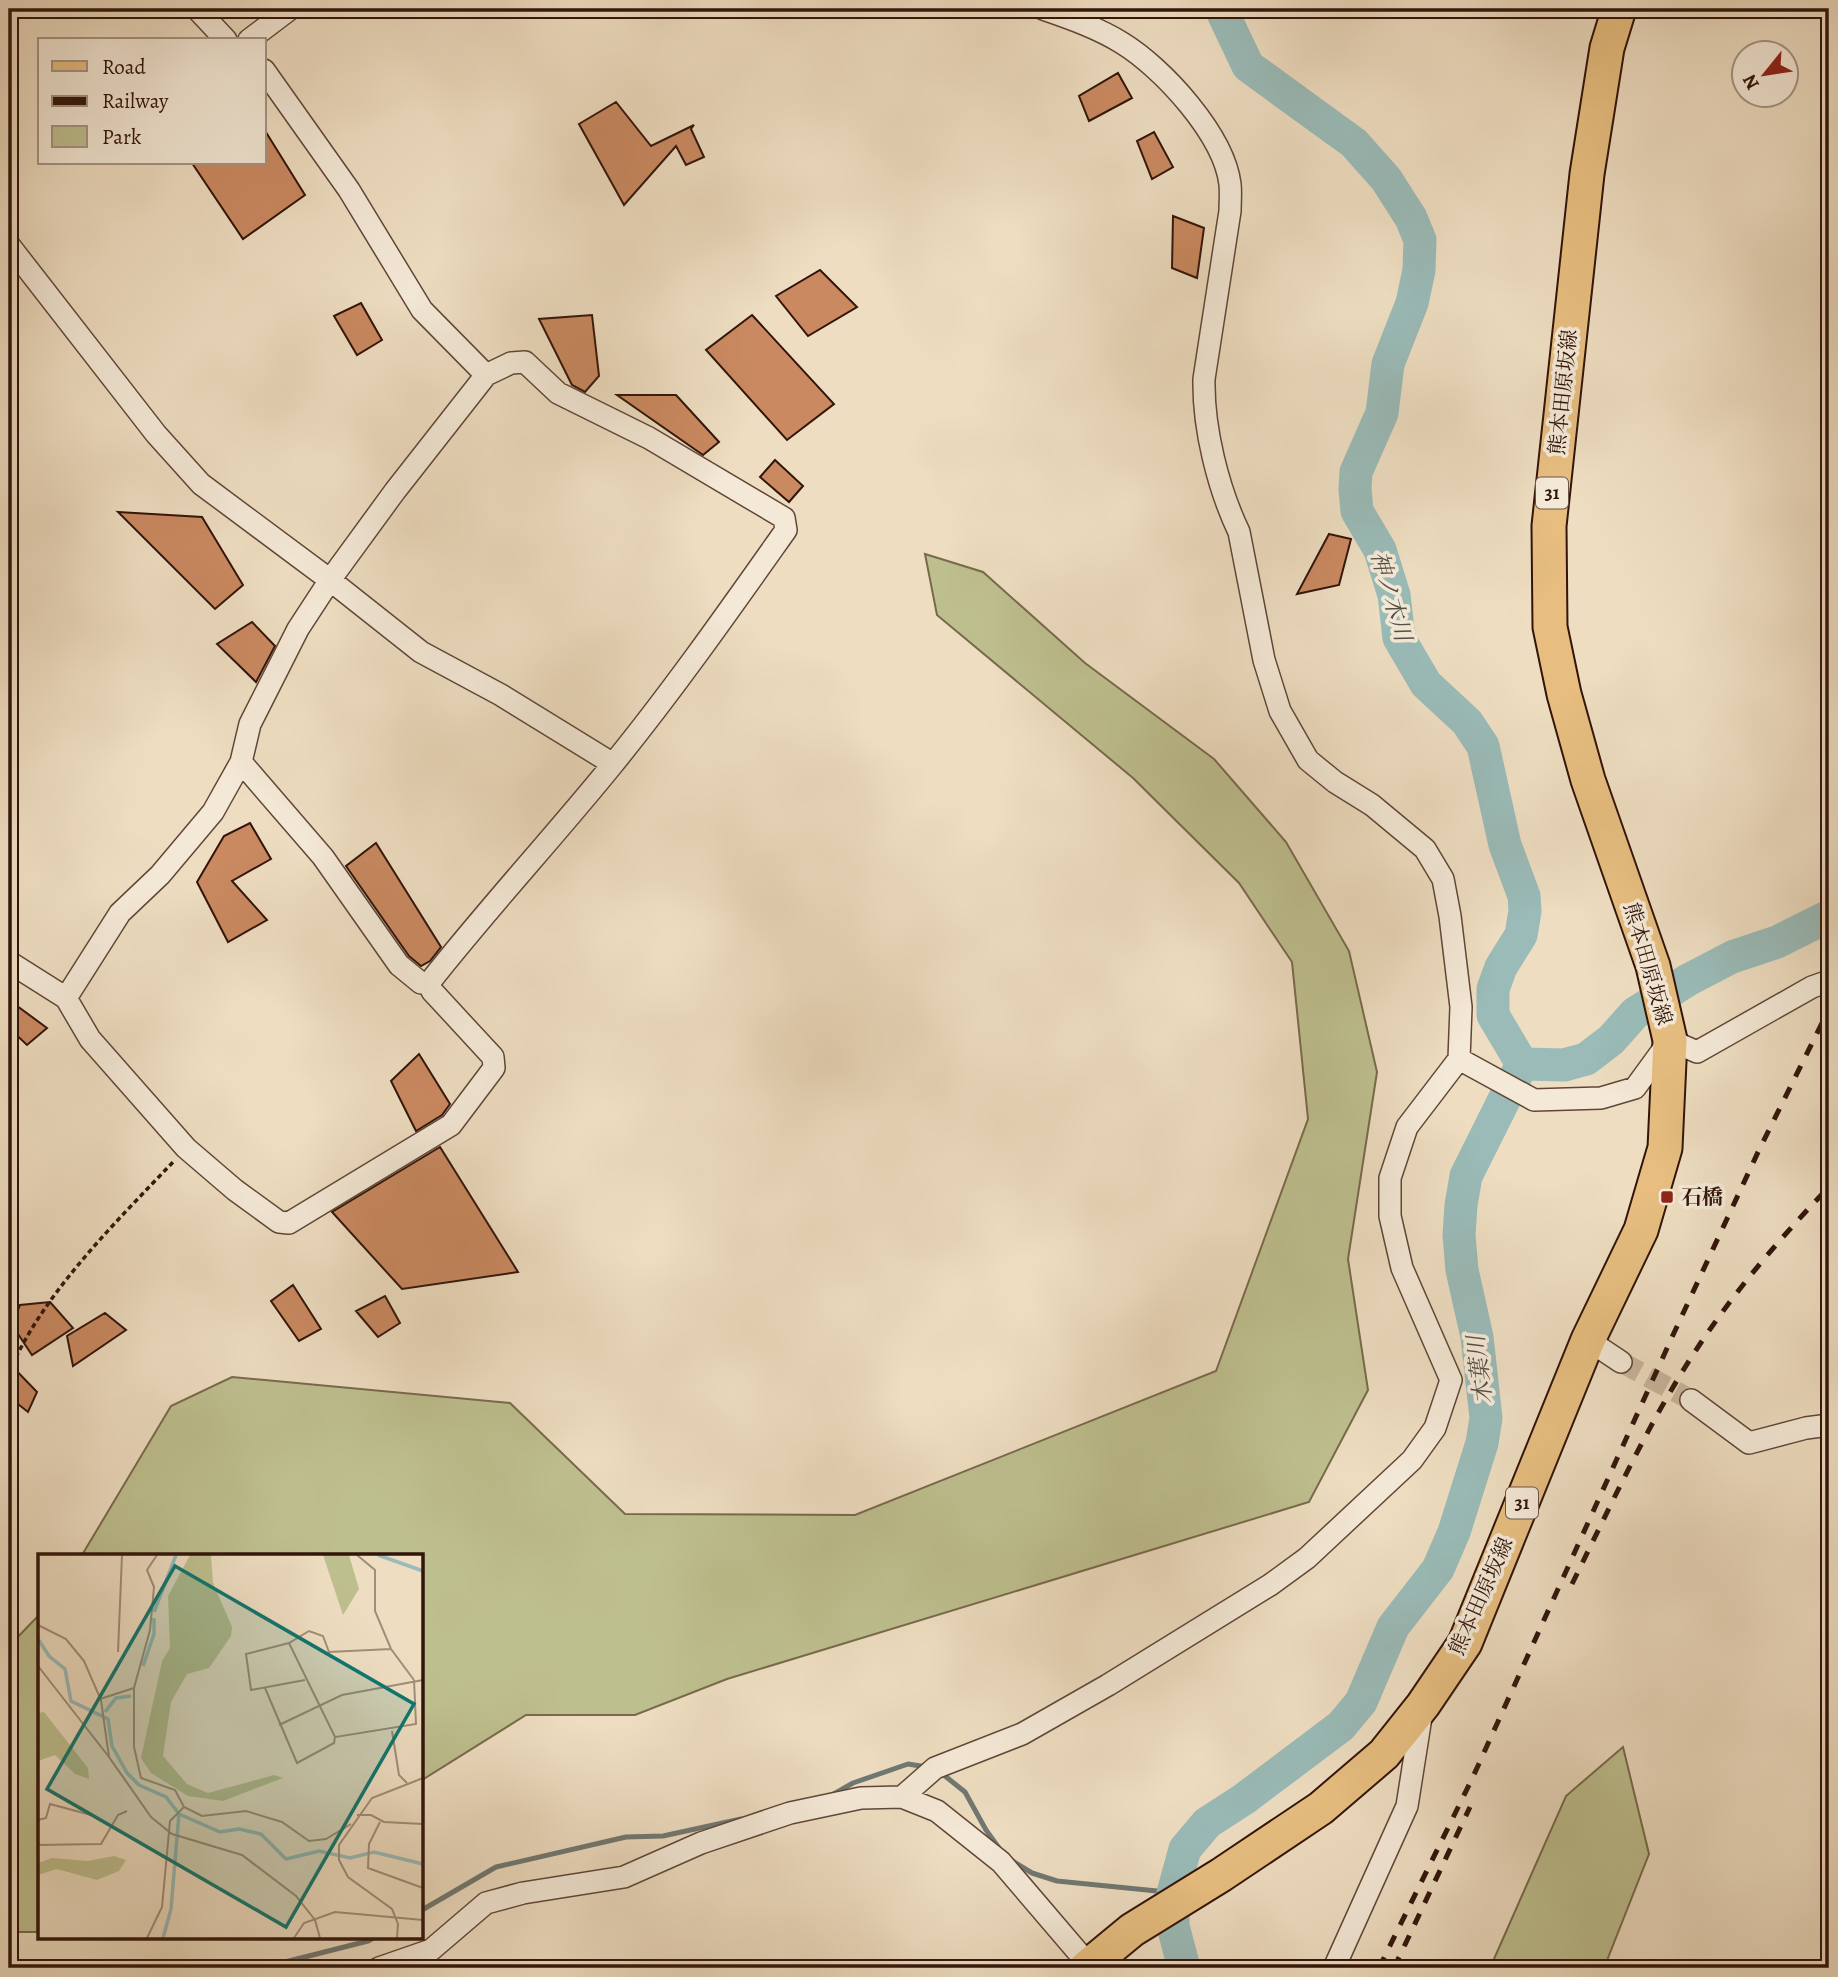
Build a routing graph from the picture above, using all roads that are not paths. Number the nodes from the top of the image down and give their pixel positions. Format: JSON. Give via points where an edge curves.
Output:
{"nodes":[{"id":1,"x":197,"y":9,"type":"edge"},
{"id":2,"x":290,"y":9,"type":"edge"},
{"id":3,"x":1043,"y":9,"type":"edge"},
{"id":4,"x":1619,"y":9,"type":"edge"},
{"id":5,"x":224,"y":38,"type":"edge"},
{"id":6,"x":252,"y":38,"type":"edge"},
{"id":7,"x":266,"y":73,"type":"edge"},
{"id":8,"x":9,"y":245,"type":"edge"},
{"id":9,"x":486,"y":375,"type":"junction"},
{"id":10,"x":330,"y":580,"type":"junction"},
{"id":11,"x":241,"y":762,"type":"junction"},
{"id":12,"x":613,"y":764,"type":"junction"},
{"id":13,"x":9,"y":962,"type":"edge"},
{"id":14,"x":1829,"y":981,"type":"edge"},
{"id":15,"x":429,"y":984,"type":"junction"},
{"id":16,"x":66,"y":999,"type":"junction"},
{"id":17,"x":1667,"y":1029,"type":"junction"},
{"id":18,"x":1459,"y":1059,"type":"junction"},
{"id":19,"x":1588,"y":1340,"type":"junction"},
{"id":20,"x":1622,"y":1362,"type":"tunnel mouth"},
{"id":21,"x":1691,"y":1399,"type":"tunnel mouth"},
{"id":22,"x":1829,"y":1425,"type":"edge"},
{"id":23,"x":1423,"y":1705,"type":"junction"},
{"id":24,"x":902,"y":1797,"type":"junction"},
{"id":25,"x":1087,"y":1967,"type":"edge"},
{"id":26,"x":379,"y":1968,"type":"edge"},
{"id":27,"x":1334,"y":1968,"type":"edge"}],
"edges":[{"from":1,"to":5,"type":"street"},
{"from":2,"to":6,"type":"street"},
{"from":3,"to":18,"type":"street","via":[[1121,42],[1154,67],[1184,97],[1225,164],[1230,211],[1203,400],[1210,442],[1238,532],[1264,660],[1280,711],[1308,760],[1426,849],[1443,879],[1461,1007]]},
{"from":4,"to":17,"type":"main road","name":"熊本田原坂線","number":"31","via":[[1607,48],[1585,188],[1549,526],[1550,627],[1588,780],[1653,967]]},
{"from":7,"to":9,"type":"street","via":[[349,190],[422,310]]},
{"from":8,"to":10,"type":"street","via":[[156,434],[201,484]]},
{"from":9,"to":10,"type":"street"},
{"from":9,"to":12,"type":"street","via":[[525,362],[558,393],[649,438],[784,518],[786,530]]},
{"from":10,"to":11,"type":"street","via":[[298,629],[250,724]]},
{"from":10,"to":12,"type":"street","via":[[421,652]]},
{"from":11,"to":15,"type":"street","via":[[323,857],[399,965]]},
{"from":11,"to":16,"type":"street","via":[[213,813],[120,913]]},
{"from":12,"to":15,"type":"street"},
{"from":13,"to":16,"type":"street"},
{"from":14,"to":17,"type":"street","via":[[1697,1052]]},
{"from":15,"to":16,"type":"street","via":[[493,1056],[494,1068],[451,1125],[289,1223],[279,1222],[235,1190],[186,1148],[90,1039]]},
{"from":17,"to":18,"type":"street","via":[[1635,1088],[1601,1098],[1534,1100]]},
{"from":17,"to":19,"type":"main road","name":"熊本田原坂線","number":"31","via":[[1665,1148],[1641,1230]]},
{"from":18,"to":24,"type":"street","via":[[1407,1127],[1390,1178],[1390,1216],[1402,1268],[1451,1380],[1435,1428],[1412,1460],[1307,1558],[1270,1585],[1022,1734],[935,1768]]},
{"from":19,"to":20,"type":"street"},
{"from":19,"to":23,"type":"main road","name":"熊本田原坂線","number":"31","via":[[1465,1643]]},
{"from":21,"to":22,"type":"street","via":[[1749,1443]]},
{"from":23,"to":25,"type":"main road","name":"熊本田原坂線","number":"31","via":[[1384,1754],[1321,1808],[1132,1930]]},
{"from":23,"to":27,"type":"street","via":[[1407,1806]]},
{"from":24,"to":25,"type":"street","via":[[937,1811],[1001,1862]]},
{"from":24,"to":26,"type":"street","via":[[862,1798],[790,1813],[701,1843],[624,1877],[486,1903],[431,1950]]}]}
